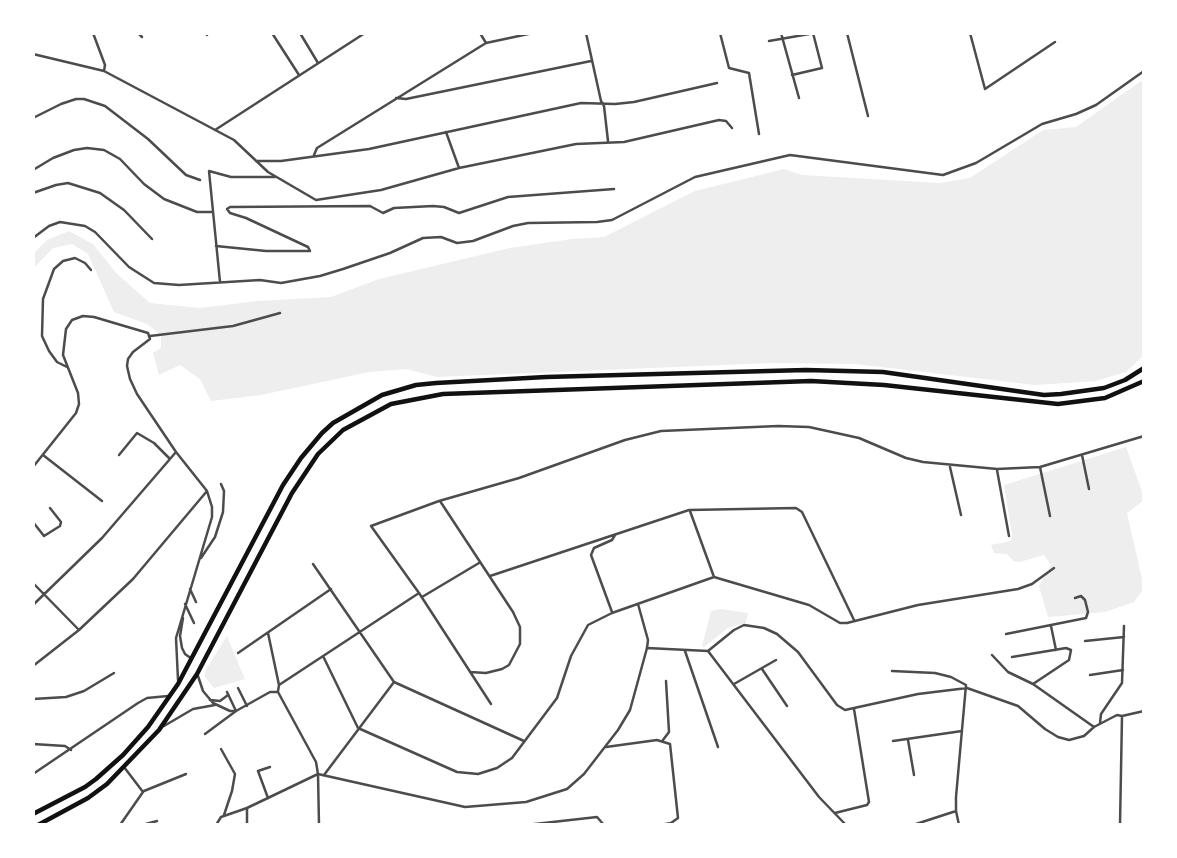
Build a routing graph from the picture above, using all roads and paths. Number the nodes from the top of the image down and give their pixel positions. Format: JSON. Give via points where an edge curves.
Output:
{"nodes":[{"id":1,"x":93,"y":33,"type":"edge"},
{"id":2,"x":138,"y":33,"type":"edge"},
{"id":3,"x":272,"y":33,"type":"edge"},
{"id":4,"x":300,"y":33,"type":"edge"},
{"id":5,"x":365,"y":33,"type":"edge"},
{"id":6,"x":480,"y":33,"type":"edge"},
{"id":7,"x":533,"y":33,"type":"edge"},
{"id":8,"x":586,"y":33,"type":"edge"},
{"id":9,"x":720,"y":33,"type":"edge"},
{"id":10,"x":781,"y":33,"type":"edge"},
{"id":11,"x":814,"y":33,"type":"edge"},
{"id":12,"x":847,"y":33,"type":"edge"},
{"id":13,"x":970,"y":33,"type":"edge"},
{"id":14,"x":142,"y":37,"type":"dead end"},
{"id":15,"x":782,"y":38,"type":"junction"},
{"id":16,"x":769,"y":41,"type":"dead end"},
{"id":17,"x":1055,"y":42,"type":"dead end"},
{"id":18,"x":486,"y":43,"type":"junction"},
{"id":19,"x":33,"y":54,"type":"edge"},
{"id":20,"x":591,"y":61,"type":"junction"},
{"id":21,"x":318,"y":63,"type":"junction"},
{"id":22,"x":104,"y":71,"type":"junction"},
{"id":23,"x":1144,"y":71,"type":"edge"},
{"id":24,"x":792,"y":75,"type":"junction"},
{"id":25,"x":299,"y":76,"type":"junction"},
{"id":26,"x":717,"y":83,"type":"dead end"},
{"id":27,"x":396,"y":98,"type":"junction"},
{"id":28,"x":799,"y":98,"type":"dead end"},
{"id":29,"x":602,"y":103,"type":"junction"},
{"id":30,"x":868,"y":116,"type":"dead end"},
{"id":31,"x":33,"y":118,"type":"edge"},
{"id":32,"x":732,"y":128,"type":"dead end"},
{"id":33,"x":215,"y":130,"type":"junction"},
{"id":34,"x":446,"y":131,"type":"junction"},
{"id":35,"x":758,"y":134,"type":"dead end"},
{"id":36,"x":608,"y":141,"type":"junction"},
{"id":37,"x":314,"y":155,"type":"junction"},
{"id":38,"x":256,"y":161,"type":"junction"},
{"id":39,"x":458,"y":168,"type":"junction"},
{"id":40,"x":33,"y":170,"type":"edge"},
{"id":41,"x":278,"y":177,"type":"junction"},
{"id":42,"x":200,"y":180,"type":"dead end"},
{"id":43,"x":614,"y":189,"type":"dead end"},
{"id":44,"x":33,"y":193,"type":"edge"},
{"id":45,"x":316,"y":200,"type":"junction"},
{"id":46,"x":317,"y":205,"type":"junction"},
{"id":47,"x":212,"y":212,"type":"junction"},
{"id":48,"x":33,"y":238,"type":"edge"},
{"id":49,"x":152,"y":239,"type":"dead end"},
{"id":50,"x":216,"y":246,"type":"junction"},
{"id":51,"x":91,"y":271,"type":"dead end"},
{"id":52,"x":220,"y":282,"type":"junction"},
{"id":53,"x":280,"y":313,"type":"dead end"},
{"id":54,"x":150,"y":336,"type":"junction"},
{"id":55,"x":67,"y":367,"type":"junction"},
{"id":56,"x":1144,"y":368,"type":"edge"},
{"id":57,"x":1144,"y":381,"type":"edge"},
{"id":58,"x":1144,"y":436,"type":"edge"},
{"id":59,"x":176,"y":452,"type":"junction"},
{"id":60,"x":43,"y":455,"type":"junction"},
{"id":61,"x":119,"y":455,"type":"dead end"},
{"id":62,"x":1082,"y":455,"type":"junction"},
{"id":63,"x":170,"y":459,"type":"junction"},
{"id":64,"x":949,"y":466,"type":"junction"},
{"id":65,"x":33,"y":467,"type":"edge"},
{"id":66,"x":1040,"y":467,"type":"junction"},
{"id":67,"x":997,"y":470,"type":"junction"},
{"id":68,"x":221,"y":484,"type":"dead end"},
{"id":69,"x":1089,"y":489,"type":"dead end"},
{"id":70,"x":207,"y":491,"type":"junction"},
{"id":71,"x":102,"y":501,"type":"dead end"},
{"id":72,"x":439,"y":501,"type":"junction"},
{"id":73,"x":50,"y":508,"type":"dead end"},
{"id":74,"x":689,"y":510,"type":"junction"},
{"id":75,"x":961,"y":515,"type":"dead end"},
{"id":76,"x":1050,"y":516,"type":"dead end"},
{"id":77,"x":33,"y":522,"type":"edge"},
{"id":78,"x":615,"y":535,"type":"junction"},
{"id":79,"x":1009,"y":536,"type":"dead end"},
{"id":80,"x":199,"y":560,"type":"junction"},
{"id":81,"x":480,"y":562,"type":"junction"},
{"id":82,"x":313,"y":564,"type":"dead end"},
{"id":83,"x":1054,"y":568,"type":"dead end"},
{"id":84,"x":489,"y":576,"type":"junction"},
{"id":85,"x":714,"y":577,"type":"junction"},
{"id":86,"x":33,"y":583,"type":"edge"},
{"id":87,"x":190,"y":589,"type":"junction"},
{"id":88,"x":331,"y":589,"type":"junction"},
{"id":89,"x":45,"y":595,"type":"junction"},
{"id":90,"x":420,"y":595,"type":"junction"},
{"id":91,"x":1075,"y":598,"type":"dead end"},
{"id":92,"x":196,"y":601,"type":"dead end"},
{"id":93,"x":185,"y":604,"type":"junction"},
{"id":94,"x":638,"y":604,"type":"junction"},
{"id":95,"x":33,"y":605,"type":"edge"},
{"id":96,"x":612,"y":613,"type":"junction"},
{"id":97,"x":182,"y":615,"type":"junction"},
{"id":98,"x":854,"y":622,"type":"junction"},
{"id":99,"x":194,"y":623,"type":"dead end"},
{"id":100,"x":1051,"y":626,"type":"junction"},
{"id":101,"x":1124,"y":626,"type":"dead end"},
{"id":102,"x":79,"y":630,"type":"junction"},
{"id":103,"x":360,"y":631,"type":"junction"},
{"id":104,"x":268,"y":633,"type":"junction"},
{"id":105,"x":1006,"y":634,"type":"dead end"},
{"id":106,"x":1124,"y":636,"type":"junction"},
{"id":107,"x":1085,"y":640,"type":"dead end"},
{"id":108,"x":647,"y":648,"type":"junction"},
{"id":109,"x":1056,"y":650,"type":"junction"},
{"id":110,"x":685,"y":651,"type":"junction"},
{"id":111,"x":708,"y":651,"type":"junction"},
{"id":112,"x":238,"y":653,"type":"dead end"},
{"id":113,"x":992,"y":655,"type":"dead end"},
{"id":114,"x":323,"y":656,"type":"junction"},
{"id":115,"x":1012,"y":657,"type":"dead end"},
{"id":116,"x":192,"y":659,"type":"junction"},
{"id":117,"x":776,"y":660,"type":"dead end"},
{"id":118,"x":33,"y":666,"type":"edge"},
{"id":119,"x":762,"y":668,"type":"junction"},
{"id":120,"x":1123,"y":670,"type":"junction"},
{"id":121,"x":892,"y":671,"type":"dead end"},
{"id":122,"x":470,"y":672,"type":"junction"},
{"id":123,"x":114,"y":673,"type":"dead end"},
{"id":124,"x":197,"y":674,"type":"junction"},
{"id":125,"x":1090,"y":675,"type":"dead end"},
{"id":126,"x":666,"y":681,"type":"dead end"},
{"id":127,"x":394,"y":682,"type":"junction"},
{"id":128,"x":179,"y":684,"type":"junction"},
{"id":129,"x":734,"y":684,"type":"junction"},
{"id":130,"x":1033,"y":684,"type":"junction"},
{"id":131,"x":279,"y":685,"type":"junction"},
{"id":132,"x":238,"y":688,"type":"dead end"},
{"id":133,"x":967,"y":688,"type":"junction"},
{"id":134,"x":278,"y":692,"type":"junction"},
{"id":135,"x":171,"y":696,"type":"junction"},
{"id":136,"x":33,"y":699,"type":"edge"},
{"id":137,"x":210,"y":700,"type":"junction"},
{"id":138,"x":491,"y":704,"type":"dead end"},
{"id":139,"x":215,"y":705,"type":"junction"},
{"id":140,"x":247,"y":706,"type":"junction"},
{"id":141,"x":787,"y":706,"type":"dead end"},
{"id":142,"x":854,"y":709,"type":"junction"},
{"id":143,"x":236,"y":711,"type":"junction"},
{"id":144,"x":1144,"y":711,"type":"edge"},
{"id":145,"x":1122,"y":716,"type":"junction"},
{"id":146,"x":1100,"y":723,"type":"junction"},
{"id":147,"x":1094,"y":727,"type":"junction"},
{"id":148,"x":358,"y":728,"type":"junction"},
{"id":149,"x":159,"y":730,"type":"junction"},
{"id":150,"x":962,"y":731,"type":"junction"},
{"id":151,"x":205,"y":734,"type":"dead end"},
{"id":152,"x":908,"y":739,"type":"junction"},
{"id":153,"x":663,"y":740,"type":"junction"},
{"id":154,"x":524,"y":741,"type":"junction"},
{"id":155,"x":894,"y":741,"type":"dead end"},
{"id":156,"x":33,"y":744,"type":"edge"},
{"id":157,"x":606,"y":747,"type":"junction"},
{"id":158,"x":718,"y":747,"type":"dead end"},
{"id":159,"x":221,"y":749,"type":"dead end"},
{"id":160,"x":71,"y":750,"type":"junction"},
{"id":161,"x":124,"y":767,"type":"junction"},
{"id":162,"x":270,"y":767,"type":"dead end"},
{"id":163,"x":186,"y":774,"type":"dead end"},
{"id":164,"x":318,"y":774,"type":"junction"},
{"id":165,"x":33,"y":775,"type":"edge"},
{"id":166,"x":324,"y":775,"type":"junction"},
{"id":167,"x":914,"y":775,"type":"dead end"},
{"id":168,"x":143,"y":792,"type":"junction"},
{"id":169,"x":268,"y":798,"type":"junction"},
{"id":170,"x":247,"y":808,"type":"junction"},
{"id":171,"x":956,"y":811,"type":"junction"},
{"id":172,"x":835,"y":813,"type":"junction"},
{"id":173,"x":33,"y":814,"type":"edge"},
{"id":174,"x":225,"y":815,"type":"junction"},
{"id":175,"x":157,"y":821,"type":"dead end"},
{"id":176,"x":38,"y":825,"type":"edge"},
{"id":177,"x":120,"y":825,"type":"edge"},
{"id":178,"x":142,"y":825,"type":"edge"},
{"id":179,"x":216,"y":825,"type":"edge"},
{"id":180,"x":247,"y":825,"type":"edge"},
{"id":181,"x":319,"y":825,"type":"edge"},
{"id":182,"x":526,"y":825,"type":"edge"},
{"id":183,"x":604,"y":825,"type":"edge"},
{"id":184,"x":660,"y":825,"type":"edge"},
{"id":185,"x":846,"y":825,"type":"edge"},
{"id":186,"x":913,"y":825,"type":"edge"},
{"id":187,"x":959,"y":825,"type":"edge"},
{"id":188,"x":1120,"y":825,"type":"edge"}],
"edges":[{"from":1,"to":22,"type":"street"},
{"from":2,"to":14,"type":"street"},
{"from":3,"to":25,"type":"street"},
{"from":4,"to":21,"type":"street"},
{"from":5,"to":21,"type":"street"},
{"from":6,"to":18,"type":"street"},
{"from":7,"to":18,"type":"street"},
{"from":8,"to":20,"type":"street"},
{"from":9,"to":35,"type":"street","via":[[730,69],[749,73]]},
{"from":10,"to":15,"type":"street"},
{"from":11,"to":15,"type":"street"},
{"from":11,"to":24,"type":"street","via":[[822,68]]},
{"from":12,"to":30,"type":"street"},
{"from":13,"to":17,"type":"street","via":[[985,89]]},
{"from":15,"to":16,"type":"street"},
{"from":15,"to":24,"type":"street"},
{"from":18,"to":27,"type":"street"},
{"from":19,"to":22,"type":"street"},
{"from":20,"to":27,"type":"street"},
{"from":20,"to":29,"type":"street"},
{"from":21,"to":25,"type":"street"},
{"from":22,"to":33,"type":"street"},
{"from":23,"to":52,"type":"street","via":[[1096,105],[1042,124],[976,163],[943,175],[790,155],[695,177],[612,220],[528,223],[457,243],[441,237],[423,238],[320,276],[281,283]]},
{"from":24,"to":28,"type":"street"},
{"from":25,"to":33,"type":"street"},
{"from":26,"to":29,"type":"street","via":[[634,102]]},
{"from":27,"to":37,"type":"street","via":[[317,148]]},
{"from":29,"to":34,"type":"street","via":[[581,103]]},
{"from":29,"to":36,"type":"street"},
{"from":31,"to":42,"type":"street","via":[[76,99],[97,103],[139,132],[186,175]]},
{"from":32,"to":36,"type":"street","via":[[719,120],[624,142]]},
{"from":33,"to":38,"type":"street"},
{"from":34,"to":37,"type":"street","via":[[369,149]]},
{"from":34,"to":39,"type":"street"},
{"from":36,"to":39,"type":"street"},
{"from":37,"to":38,"type":"street"},
{"from":38,"to":41,"type":"street"},
{"from":39,"to":45,"type":"street","via":[[381,190]]},
{"from":40,"to":47,"type":"street","via":[[74,150],[104,150],[173,203]]},
{"from":41,"to":45,"type":"street"},
{"from":41,"to":47,"type":"street","via":[[231,177],[209,171]]},
{"from":43,"to":46,"type":"street","via":[[508,197],[459,213],[433,206],[383,213],[370,206]]},
{"from":44,"to":49,"type":"street","via":[[68,183],[100,193]]},
{"from":45,"to":46,"type":"street"},
{"from":46,"to":50,"type":"street","via":[[226,209],[309,251]]},
{"from":47,"to":50,"type":"street"},
{"from":48,"to":52,"type":"street","via":[[49,226],[73,223],[95,232],[129,267],[154,283]]},
{"from":50,"to":52,"type":"street"},
{"from":51,"to":55,"type":"street","via":[[75,258],[63,261],[54,269],[43,299],[42,336],[57,362]]},
{"from":53,"to":54,"type":"street","via":[[233,326]]},
{"from":54,"to":55,"type":"street","via":[[94,317],[72,320],[63,341]]},
{"from":54,"to":59,"type":"street","via":[[133,352],[127,366],[137,394]]},
{"from":55,"to":60,"type":"street","via":[[79,404]]},
{"from":56,"to":116,"type":"highway","via":[[1104,388],[1044,395],[883,372],[806,370],[546,377],[436,383],[396,390],[333,423],[311,446],[284,485]]},
{"from":57,"to":124,"type":"highway","via":[[1105,398],[1058,404],[811,381],[443,394],[404,400],[358,420],[318,454],[292,493]]},
{"from":58,"to":62,"type":"street"},
{"from":59,"to":63,"type":"street"},
{"from":59,"to":70,"type":"street"},
{"from":60,"to":65,"type":"street"},
{"from":60,"to":71,"type":"street"},
{"from":61,"to":63,"type":"street","via":[[137,433]]},
{"from":62,"to":66,"type":"street"},
{"from":62,"to":69,"type":"street"},
{"from":63,"to":89,"type":"street"},
{"from":64,"to":67,"type":"street"},
{"from":64,"to":72,"type":"street","via":[[906,458],[859,438],[809,428],[660,431]]},
{"from":64,"to":75,"type":"street"},
{"from":66,"to":67,"type":"street"},
{"from":66,"to":76,"type":"street"},
{"from":67,"to":79,"type":"street"},
{"from":68,"to":80,"type":"street","via":[[225,500],[219,525]]},
{"from":70,"to":80,"type":"street","via":[[212,517]]},
{"from":70,"to":102,"type":"street","via":[[132,579]]},
{"from":72,"to":81,"type":"street"},
{"from":72,"to":90,"type":"street","via":[[371,526]]},
{"from":73,"to":77,"type":"street","via":[[60,526],[44,536]]},
{"from":74,"to":78,"type":"street"},
{"from":74,"to":85,"type":"street"},
{"from":74,"to":98,"type":"street","via":[[800,509]]},
{"from":78,"to":84,"type":"street"},
{"from":78,"to":96,"type":"street","via":[[591,555]]},
{"from":80,"to":87,"type":"street"},
{"from":81,"to":84,"type":"street"},
{"from":81,"to":90,"type":"street"},
{"from":82,"to":88,"type":"street"},
{"from":83,"to":98,"type":"street","via":[[1018,589],[918,605]]},
{"from":84,"to":122,"type":"street","via":[[520,627],[520,644],[514,659],[502,669]]},
{"from":85,"to":94,"type":"street"},
{"from":85,"to":98,"type":"street","via":[[809,605],[840,623]]},
{"from":86,"to":89,"type":"street"},
{"from":87,"to":92,"type":"street"},
{"from":87,"to":93,"type":"street"},
{"from":88,"to":103,"type":"street"},
{"from":88,"to":104,"type":"street"},
{"from":89,"to":95,"type":"street"},
{"from":89,"to":102,"type":"street"},
{"from":90,"to":103,"type":"street"},
{"from":90,"to":122,"type":"street"},
{"from":91,"to":100,"type":"street","via":[[1085,600],[1086,618]]},
{"from":93,"to":97,"type":"street"},
{"from":93,"to":99,"type":"street"},
{"from":94,"to":96,"type":"street"},
{"from":94,"to":108,"type":"street"},
{"from":96,"to":154,"type":"street","via":[[587,625],[557,698]]},
{"from":97,"to":116,"type":"street","via":[[181,645]]},
{"from":97,"to":128,"type":"street","via":[[175,652]]},
{"from":100,"to":105,"type":"street"},
{"from":100,"to":109,"type":"street"},
{"from":101,"to":106,"type":"street"},
{"from":102,"to":118,"type":"street"},
{"from":103,"to":114,"type":"street"},
{"from":103,"to":127,"type":"street"},
{"from":104,"to":112,"type":"street"},
{"from":104,"to":131,"type":"street"},
{"from":106,"to":107,"type":"street"},
{"from":106,"to":120,"type":"street"},
{"from":108,"to":110,"type":"street"},
{"from":108,"to":157,"type":"street","via":[[630,710]]},
{"from":109,"to":115,"type":"street"},
{"from":109,"to":130,"type":"street","via":[[1071,650],[1069,660]]},
{"from":110,"to":111,"type":"street"},
{"from":110,"to":158,"type":"street"},
{"from":111,"to":129,"type":"street"},
{"from":111,"to":142,"type":"street","via":[[734,629],[744,625],[764,628],[798,652],[841,708]]},
{"from":113,"to":130,"type":"street","via":[[1008,672]]},
{"from":114,"to":131,"type":"street"},
{"from":114,"to":148,"type":"street"},
{"from":116,"to":128,"type":"highway"},
{"from":117,"to":119,"type":"street"},
{"from":119,"to":129,"type":"street"},
{"from":119,"to":141,"type":"street"},
{"from":120,"to":125,"type":"street"},
{"from":120,"to":146,"type":"street","via":[[1121,685]]},
{"from":121,"to":133,"type":"street","via":[[940,674]]},
{"from":122,"to":138,"type":"street"},
{"from":123,"to":136,"type":"street","via":[[66,697]]},
{"from":124,"to":137,"type":"street"},
{"from":124,"to":149,"type":"highway"},
{"from":126,"to":153,"type":"street","via":[[669,732]]},
{"from":127,"to":148,"type":"street"},
{"from":127,"to":154,"type":"street"},
{"from":128,"to":135,"type":"highway"},
{"from":129,"to":172,"type":"street"},
{"from":130,"to":147,"type":"street"},
{"from":131,"to":134,"type":"street"},
{"from":132,"to":140,"type":"street"},
{"from":133,"to":142,"type":"street"},
{"from":133,"to":147,"type":"street","via":[[1018,706],[1058,737],[1076,739]]},
{"from":133,"to":150,"type":"street"},
{"from":134,"to":140,"type":"street"},
{"from":134,"to":164,"type":"street","via":[[319,768]]},
{"from":135,"to":160,"type":"street","via":[[138,702]]},
{"from":135,"to":173,"type":"highway","via":[[132,746],[103,773],[85,788]]},
{"from":137,"to":139,"type":"street"},
{"from":137,"to":143,"type":"street","via":[[220,701],[228,694]]},
{"from":139,"to":143,"type":"street"},
{"from":139,"to":149,"type":"street","via":[[187,712]]},
{"from":140,"to":143,"type":"street"},
{"from":142,"to":172,"type":"street","via":[[869,802]]},
{"from":143,"to":151,"type":"street"},
{"from":144,"to":145,"type":"street"},
{"from":145,"to":146,"type":"street"},
{"from":145,"to":188,"type":"street"},
{"from":146,"to":147,"type":"street"},
{"from":148,"to":154,"type":"street","via":[[457,772],[478,774],[512,758]]},
{"from":148,"to":166,"type":"street"},
{"from":149,"to":161,"type":"highway"},
{"from":150,"to":152,"type":"street"},
{"from":150,"to":171,"type":"street"},
{"from":152,"to":155,"type":"street"},
{"from":152,"to":167,"type":"street"},
{"from":153,"to":157,"type":"street"},
{"from":153,"to":184,"type":"street","via":[[670,744],[678,818]]},
{"from":156,"to":160,"type":"street"},
{"from":157,"to":166,"type":"street","via":[[567,789],[526,802],[484,807],[457,806]]},
{"from":159,"to":174,"type":"street","via":[[235,774]]},
{"from":160,"to":165,"type":"street"},
{"from":161,"to":168,"type":"street"},
{"from":161,"to":176,"type":"highway","via":[[88,798]]},
{"from":162,"to":169,"type":"street","via":[[258,771]]},
{"from":163,"to":168,"type":"street"},
{"from":164,"to":166,"type":"street"},
{"from":164,"to":169,"type":"street"},
{"from":164,"to":181,"type":"street"},
{"from":168,"to":177,"type":"street"},
{"from":169,"to":170,"type":"street"},
{"from":170,"to":174,"type":"street"},
{"from":170,"to":180,"type":"street"},
{"from":171,"to":186,"type":"street"},
{"from":171,"to":187,"type":"street"},
{"from":172,"to":185,"type":"street"},
{"from":174,"to":179,"type":"street"},
{"from":175,"to":178,"type":"street"},
{"from":182,"to":183,"type":"street","via":[[597,817]]}]}
